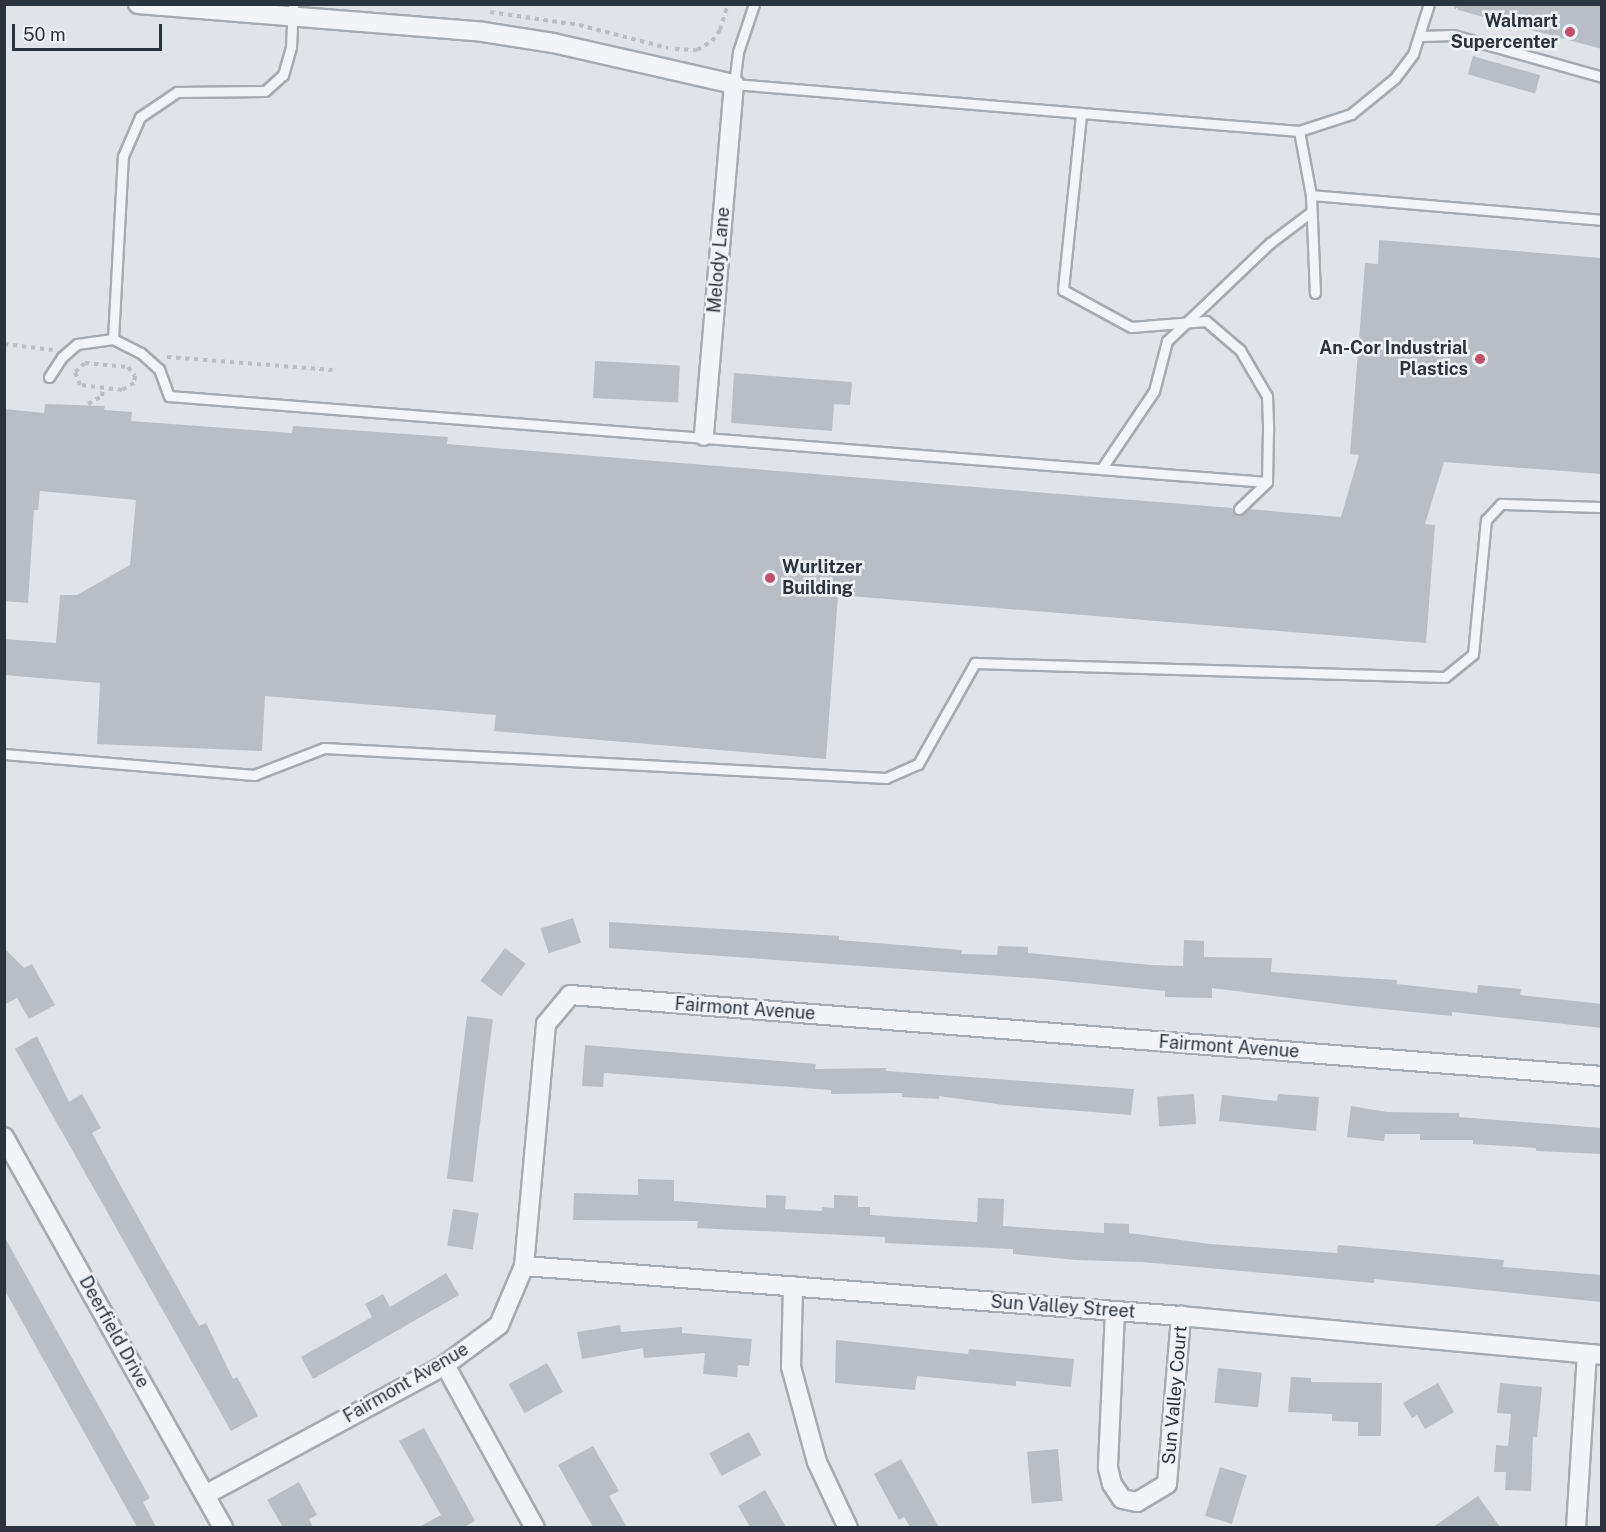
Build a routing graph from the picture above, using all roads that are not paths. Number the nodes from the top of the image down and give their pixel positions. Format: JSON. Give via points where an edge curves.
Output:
{"nodes":[{"id":1,"x":138,"y":4,"type":"edge"},
{"id":2,"x":754,"y":4,"type":"edge"},
{"id":3,"x":1429,"y":4,"type":"edge"},
{"id":4,"x":293,"y":10,"type":"edge"},
{"id":5,"x":1421,"y":36,"type":"junction"},
{"id":6,"x":1602,"y":76,"type":"edge"},
{"id":7,"x":734,"y":84,"type":"junction"},
{"id":8,"x":1081,"y":115,"type":"junction"},
{"id":9,"x":1299,"y":131,"type":"junction"},
{"id":10,"x":1311,"y":195,"type":"junction"},
{"id":11,"x":1311,"y":212,"type":"junction"},
{"id":12,"x":1602,"y":220,"type":"edge"},
{"id":13,"x":1315,"y":293,"type":"dead end"},
{"id":14,"x":1186,"y":320,"type":"junction"},
{"id":15,"x":113,"y":339,"type":"junction"},
{"id":16,"x":49,"y":377,"type":"dead end"},
{"id":17,"x":704,"y":436,"type":"junction"},
{"id":18,"x":1102,"y":468,"type":"junction"},
{"id":19,"x":1267,"y":482,"type":"junction"},
{"id":20,"x":1602,"y":507,"type":"edge"},
{"id":21,"x":1239,"y":509,"type":"dead end"},
{"id":22,"x":4,"y":754,"type":"edge"},
{"id":23,"x":1602,"y":1076,"type":"edge"},
{"id":24,"x":4,"y":1137,"type":"edge"},
{"id":25,"x":524,"y":1266,"type":"junction"},
{"id":26,"x":793,"y":1286,"type":"junction"},
{"id":27,"x":1115,"y":1311,"type":"junction"},
{"id":28,"x":1181,"y":1316,"type":"junction"},
{"id":29,"x":1594,"y":1354,"type":"edge"},
{"id":30,"x":445,"y":1365,"type":"junction"},
{"id":31,"x":205,"y":1495,"type":"junction"},
{"id":32,"x":223,"y":1527,"type":"edge"},
{"id":33,"x":535,"y":1527,"type":"edge"},
{"id":34,"x":848,"y":1527,"type":"edge"},
{"id":35,"x":1576,"y":1527,"type":"edge"}],
"edges":[{"from":1,"to":4,"type":"street"},
{"from":2,"to":7,"type":"lane","via":[[738,52]]},
{"from":3,"to":5,"type":"lane"},
{"from":4,"to":7,"type":"street","via":[[541,41]]},
{"from":4,"to":15,"type":"lane","via":[[283,75],[265,91],[177,92],[140,117],[123,156]]},
{"from":5,"to":6,"type":"lane","via":[[1453,35]]},
{"from":5,"to":9,"type":"lane","via":[[1395,78],[1371,100],[1351,114]]},
{"from":7,"to":8,"type":"lane"},
{"from":7,"to":17,"type":"street","name":"Melody Lane"},
{"from":8,"to":9,"type":"lane"},
{"from":8,"to":14,"type":"lane","via":[[1063,290],[1131,327]]},
{"from":9,"to":10,"type":"lane"},
{"from":10,"to":11,"type":"lane"},
{"from":10,"to":12,"type":"lane"},
{"from":11,"to":13,"type":"lane"},
{"from":11,"to":14,"type":"lane","via":[[1269,243]]},
{"from":14,"to":18,"type":"lane","via":[[1167,341],[1154,391]]},
{"from":14,"to":19,"type":"lane","via":[[1206,321],[1240,350],[1267,396]]},
{"from":15,"to":16,"type":"lane","via":[[77,344],[62,357]]},
{"from":15,"to":17,"type":"lane","via":[[153,363],[169,396]]},
{"from":17,"to":18,"type":"lane"},
{"from":18,"to":19,"type":"lane"},
{"from":19,"to":21,"type":"lane"},
{"from":20,"to":22,"type":"lane","via":[[1501,504],[1486,520],[1473,654],[1445,677],[975,663],[918,764],[886,778],[324,748],[254,775]]},
{"from":23,"to":25,"type":"street","name":"Fairmont Avenue","via":[[570,995],[546,1024]]},
{"from":24,"to":31,"type":"street","name":"Deerfield Drive"},
{"from":25,"to":26,"type":"street","name":"Sun Valley Street"},
{"from":25,"to":30,"type":"street","name":"Fairmont Avenue","via":[[500,1325]]},
{"from":26,"to":27,"type":"street","name":"Sun Valley Street"},
{"from":26,"to":34,"type":"street","via":[[791,1367],[817,1462]]},
{"from":27,"to":28,"type":"street","name":"Sun Valley Street"},
{"from":27,"to":28,"type":"street","name":"Sun Valley Court","via":[[1108,1468],[1122,1499],[1137,1502],[1167,1484]]},
{"from":28,"to":29,"type":"street","name":"Sun Valley Street"},
{"from":29,"to":35,"type":"street"},
{"from":30,"to":31,"type":"street","name":"Fairmont Avenue"},
{"from":30,"to":33,"type":"street"},
{"from":31,"to":32,"type":"street","name":"Deerfield Drive"}]}
